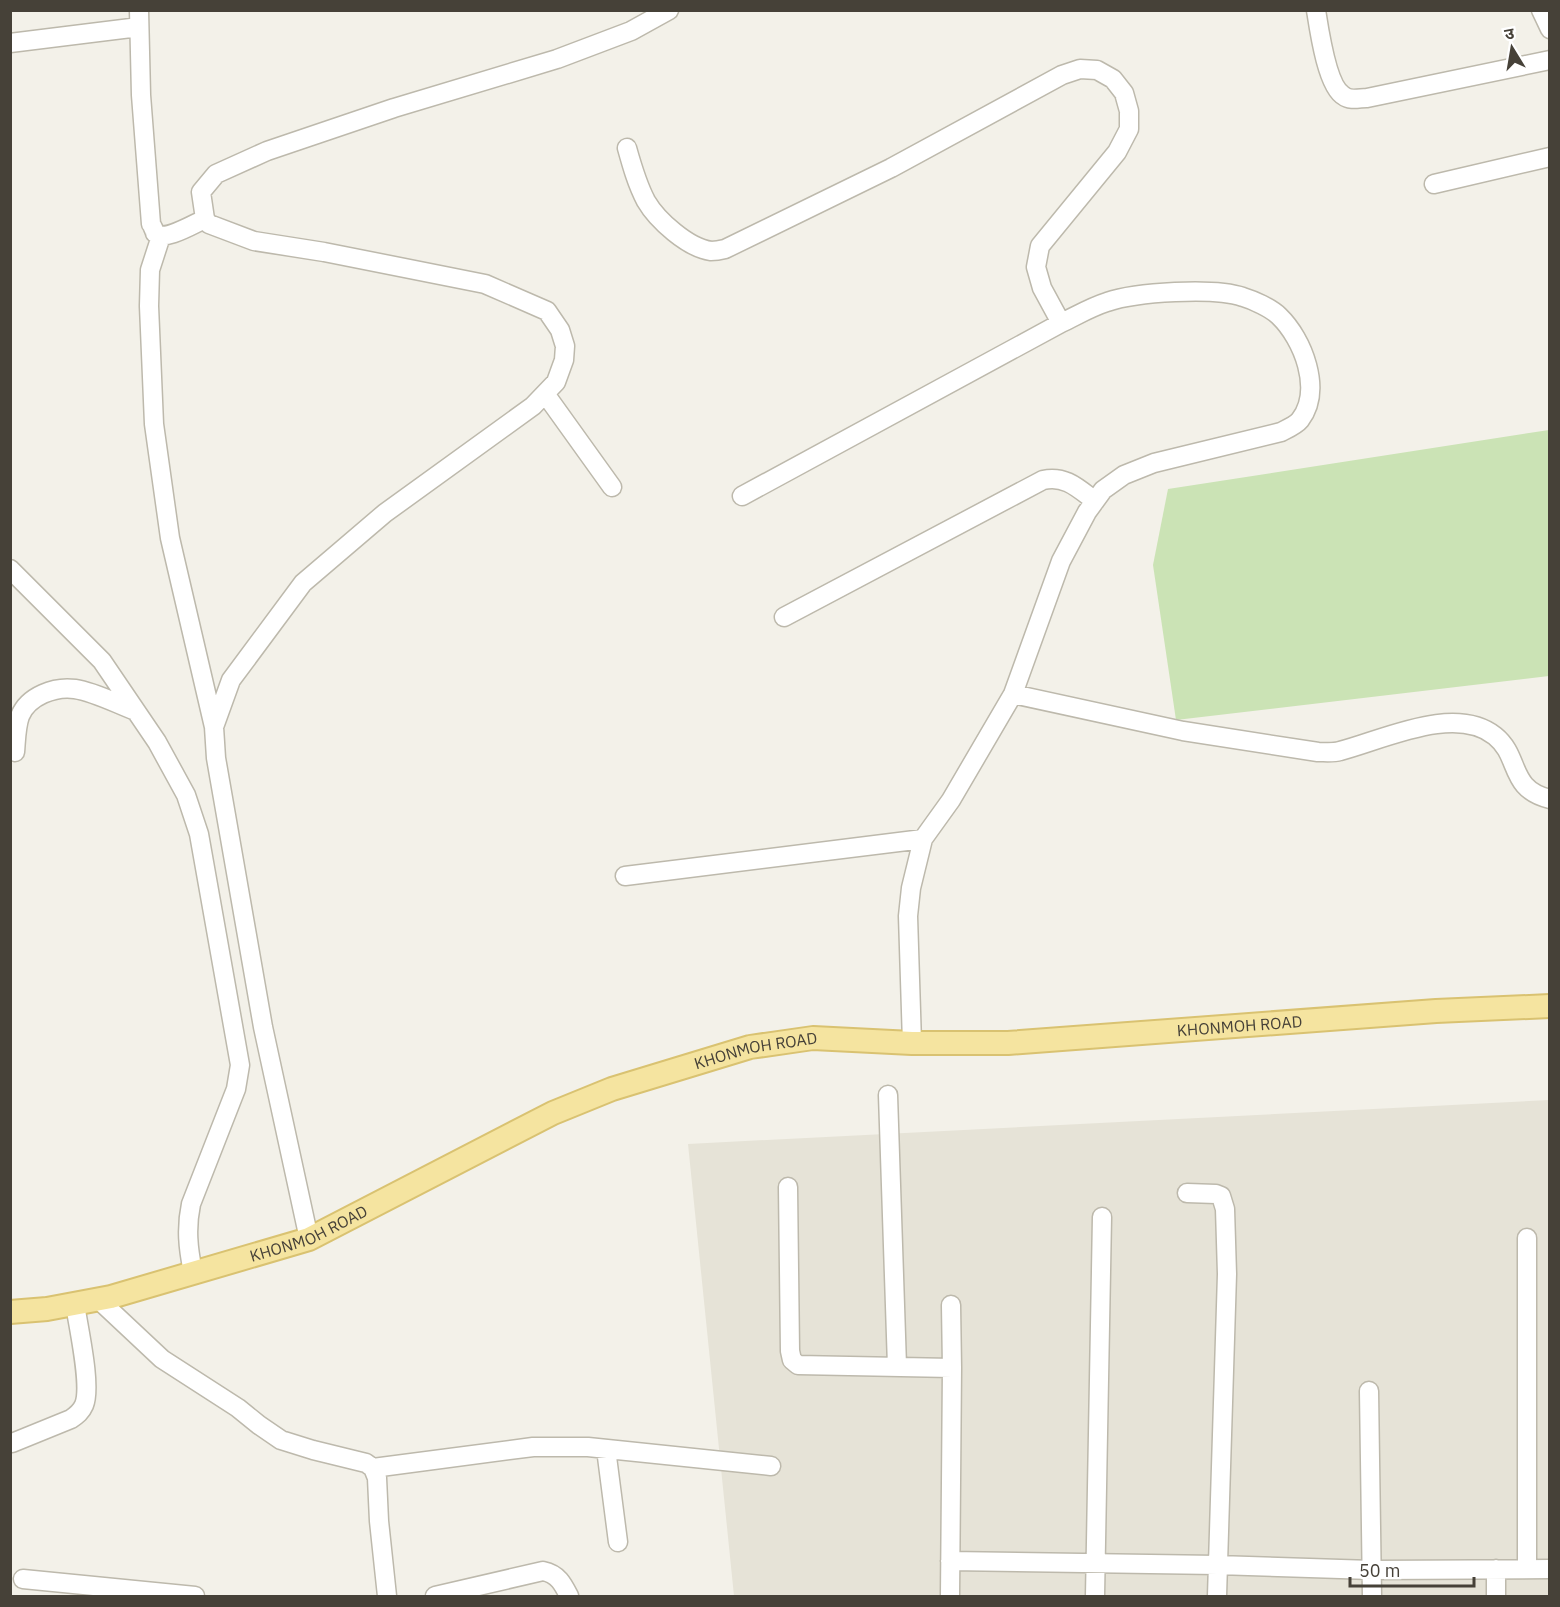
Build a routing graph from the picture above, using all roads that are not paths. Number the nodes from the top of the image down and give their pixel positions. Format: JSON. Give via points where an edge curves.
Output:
{"nodes":[{"id":1,"x":669,"y":10,"type":"edge"},
{"id":2,"x":1316,"y":10,"type":"edge"},
{"id":3,"x":1541,"y":10,"type":"edge"},
{"id":4,"x":139,"y":19,"type":"edge"},
{"id":5,"x":1550,"y":29,"type":"edge"},
{"id":6,"x":10,"y":43,"type":"edge"},
{"id":7,"x":1550,"y":60,"type":"edge"},
{"id":8,"x":627,"y":148,"type":"dead end"},
{"id":9,"x":1550,"y":157,"type":"edge"},
{"id":10,"x":1434,"y":184,"type":"dead end"},
{"id":11,"x":205,"y":219,"type":"junction"},
{"id":12,"x":161,"y":236,"type":"junction"},
{"id":13,"x":1061,"y":323,"type":"junction"},
{"id":14,"x":546,"y":394,"type":"junction"},
{"id":15,"x":612,"y":487,"type":"dead end"},
{"id":16,"x":742,"y":496,"type":"dead end"},
{"id":17,"x":1095,"y":501,"type":"junction"},
{"id":18,"x":10,"y":569,"type":"edge"},
{"id":19,"x":784,"y":617,"type":"dead end"},
{"id":20,"x":1013,"y":694,"type":"junction"},
{"id":21,"x":136,"y":711,"type":"junction"},
{"id":22,"x":214,"y":727,"type":"junction"},
{"id":23,"x":15,"y":752,"type":"dead end"},
{"id":24,"x":1550,"y":799,"type":"edge"},
{"id":25,"x":923,"y":839,"type":"junction"},
{"id":26,"x":625,"y":876,"type":"dead end"},
{"id":27,"x":1550,"y":1006,"type":"edge"},
{"id":28,"x":912,"y":1043,"type":"junction"},
{"id":29,"x":888,"y":1095,"type":"dead end"},
{"id":30,"x":788,"y":1187,"type":"dead end"},
{"id":31,"x":1187,"y":1193,"type":"dead end"},
{"id":32,"x":1102,"y":1217,"type":"dead end"},
{"id":33,"x":1527,"y":1238,"type":"dead end"},
{"id":34,"x":309,"y":1239,"type":"junction"},
{"id":35,"x":193,"y":1272,"type":"junction"},
{"id":36,"x":98,"y":1299,"type":"junction"},
{"id":37,"x":75,"y":1304,"type":"junction"},
{"id":38,"x":951,"y":1305,"type":"dead end"},
{"id":39,"x":10,"y":1312,"type":"edge"},
{"id":40,"x":897,"y":1366,"type":"junction"},
{"id":41,"x":952,"y":1368,"type":"junction"},
{"id":42,"x":1369,"y":1391,"type":"dead end"},
{"id":43,"x":12,"y":1443,"type":"dead end"},
{"id":44,"x":606,"y":1449,"type":"junction"},
{"id":45,"x":771,"y":1466,"type":"dead end"},
{"id":46,"x":373,"y":1468,"type":"junction"},
{"id":47,"x":618,"y":1542,"type":"dead end"},
{"id":48,"x":950,"y":1561,"type":"junction"},
{"id":49,"x":1094,"y":1563,"type":"junction"},
{"id":50,"x":1217,"y":1564,"type":"junction"},
{"id":51,"x":1496,"y":1569,"type":"junction"},
{"id":52,"x":1527,"y":1569,"type":"junction"},
{"id":53,"x":1550,"y":1569,"type":"edge"},
{"id":54,"x":1372,"y":1570,"type":"junction"},
{"id":55,"x":23,"y":1579,"type":"dead end"},
{"id":56,"x":195,"y":1596,"type":"edge"},
{"id":57,"x":387,"y":1596,"type":"edge"},
{"id":58,"x":435,"y":1596,"type":"edge"},
{"id":59,"x":569,"y":1596,"type":"edge"},
{"id":60,"x":950,"y":1596,"type":"edge"},
{"id":61,"x":1095,"y":1596,"type":"edge"},
{"id":62,"x":1217,"y":1596,"type":"edge"},
{"id":63,"x":1372,"y":1596,"type":"edge"},
{"id":64,"x":1496,"y":1596,"type":"edge"}],
"edges":[{"from":1,"to":11,"type":"street","via":[[632,31],[557,59],[394,108],[226,169],[216,174],[201,192]]},
{"from":2,"to":7,"type":"street","via":[[1326,64],[1337,90],[1351,99]]},
{"from":3,"to":5,"type":"street"},
{"from":4,"to":6,"type":"street"},
{"from":4,"to":12,"type":"street","via":[[151,224]]},
{"from":8,"to":13,"type":"street","via":[[636,179],[659,219],[698,247],[725,249],[891,168],[1062,75],[1080,69],[1097,70],[1113,79],[1124,93],[1129,129],[1117,152],[1040,246],[1036,267],[1042,288]]},
{"from":9,"to":10,"type":"street"},
{"from":11,"to":12,"type":"street"},
{"from":11,"to":14,"type":"street","via":[[254,241],[485,284],[547,311],[565,346],[556,382]]},
{"from":12,"to":22,"type":"street","via":[[150,270],[154,424],[170,538]]},
{"from":13,"to":16,"type":"street"},
{"from":13,"to":17,"type":"street","via":[[1107,302],[1158,293],[1204,291],[1242,296],[1278,314],[1296,336],[1310,384],[1308,406],[1299,421],[1281,432],[1154,463],[1124,475]]},
{"from":14,"to":15,"type":"street"},
{"from":14,"to":22,"type":"street","via":[[385,513],[303,584],[231,680]]},
{"from":17,"to":19,"type":"street","via":[[1068,481],[1054,477],[1043,480]]},
{"from":17,"to":20,"type":"street","via":[[1061,561]]},
{"from":18,"to":21,"type":"street","via":[[102,661]]},
{"from":20,"to":24,"type":"street","via":[[1183,731],[1318,752],[1338,752],[1433,724],[1474,726],[1495,736],[1504,746],[1524,786],[1536,796]]},
{"from":20,"to":25,"type":"street","via":[[951,800]]},
{"from":21,"to":23,"type":"street","via":[[75,689],[50,692],[33,698],[25,707]]},
{"from":21,"to":35,"type":"street","via":[[186,795],[199,834],[240,1065],[236,1089],[191,1204],[187,1244]]},
{"from":22,"to":34,"type":"street","via":[[216,758],[263,1027]]},
{"from":25,"to":26,"type":"street"},
{"from":25,"to":28,"type":"street","via":[[908,916]]},
{"from":27,"to":28,"type":"main road","name":"KHONMOH ROAD","via":[[1008,1043]]},
{"from":28,"to":34,"type":"main road","name":"KHONMOH ROAD","via":[[813,1038],[750,1047],[612,1089],[553,1113]]},
{"from":29,"to":40,"type":"street"},
{"from":30,"to":40,"type":"street","via":[[792,1360],[798,1365]]},
{"from":31,"to":50,"type":"street","via":[[1221,1196],[1225,1209],[1227,1274]]},
{"from":32,"to":49,"type":"street"},
{"from":33,"to":52,"type":"street"},
{"from":34,"to":35,"type":"main road","name":"KHONMOH ROAD"},
{"from":35,"to":36,"type":"main road","name":"KHONMOH ROAD"},
{"from":36,"to":37,"type":"main road","name":"KHONMOH ROAD"},
{"from":36,"to":46,"type":"street","via":[[162,1359],[281,1440]]},
{"from":37,"to":39,"type":"main road","name":"KHONMOH ROAD"},
{"from":37,"to":43,"type":"street","via":[[86,1382],[84,1406],[71,1419]]},
{"from":38,"to":41,"type":"street"},
{"from":40,"to":41,"type":"street"},
{"from":41,"to":48,"type":"street"},
{"from":42,"to":54,"type":"street"},
{"from":44,"to":45,"type":"street"},
{"from":44,"to":46,"type":"street","via":[[533,1448]]},
{"from":44,"to":47,"type":"street"},
{"from":46,"to":57,"type":"street"},
{"from":48,"to":49,"type":"street"},
{"from":48,"to":60,"type":"street"},
{"from":49,"to":50,"type":"street"},
{"from":49,"to":61,"type":"street"},
{"from":50,"to":54,"type":"street"},
{"from":50,"to":62,"type":"street"},
{"from":51,"to":52,"type":"street"},
{"from":51,"to":54,"type":"street"},
{"from":51,"to":64,"type":"street"},
{"from":52,"to":53,"type":"street"},
{"from":54,"to":63,"type":"street"},
{"from":55,"to":56,"type":"street"},
{"from":58,"to":59,"type":"street","via":[[543,1571],[558,1578]]}]}
